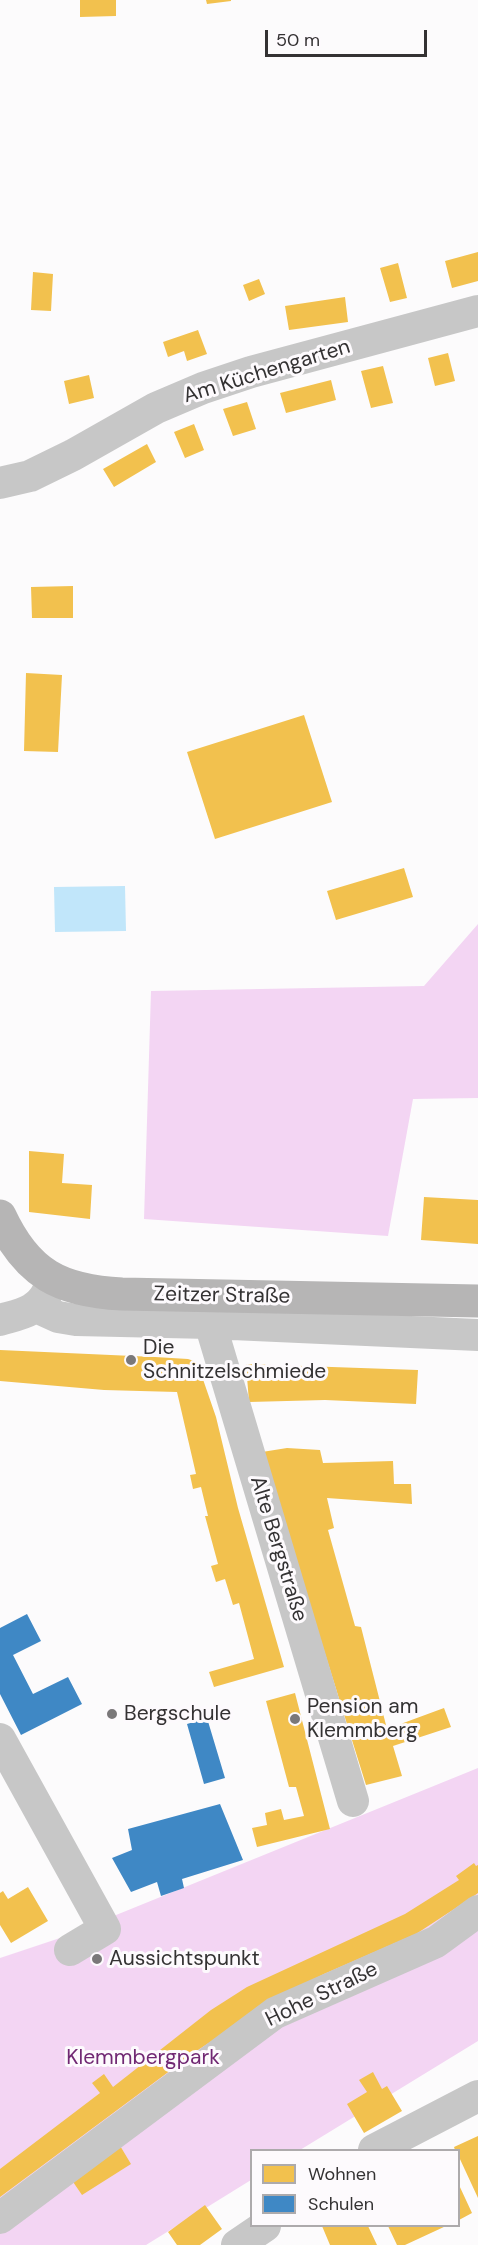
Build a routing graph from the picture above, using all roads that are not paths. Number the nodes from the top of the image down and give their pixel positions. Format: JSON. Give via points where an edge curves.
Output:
{"nodes":[{"id":1,"x":478,"y":310,"type":"edge"},
{"id":2,"x":0,"y":483,"type":"edge"},
{"id":3,"x":0,"y":1216,"type":"edge"},
{"id":4,"x":45,"y":1293,"type":"junction"},
{"id":5,"x":478,"y":1301,"type":"edge"},
{"id":6,"x":210,"y":1310,"type":"junction"},
{"id":7,"x":0,"y":1320,"type":"edge"},
{"id":8,"x":478,"y":1335,"type":"edge"},
{"id":9,"x":0,"y":1738,"type":"edge"},
{"id":10,"x":353,"y":1801,"type":"dead end"},
{"id":11,"x":478,"y":1911,"type":"edge"},
{"id":12,"x":70,"y":1950,"type":"dead end"},
{"id":13,"x":478,"y":2096,"type":"edge"},
{"id":14,"x":378,"y":2149,"type":"edge"},
{"id":15,"x":0,"y":2218,"type":"edge"},
{"id":16,"x":264,"y":2227,"type":"edge"},
{"id":17,"x":237,"y":2245,"type":"edge"}],
"edges":[{"from":1,"to":2,"type":"street","name":"Am Küchengarten","via":[[203,388],[156,408],[30,476]]},
{"from":3,"to":4,"type":"main road","name":"Zeitzer Straße"},
{"from":4,"to":6,"type":"main road","name":"Zeitzer Straße","via":[[88,1292]]},
{"from":4,"to":7,"type":"street","via":[[26,1313]]},
{"from":5,"to":6,"type":"main road","name":"Zeitzer Straße"},
{"from":6,"to":8,"type":"street","name":"Zeitzer Straße"},
{"from":6,"to":10,"type":"street","name":"Alte Bergstraße"},
{"from":9,"to":12,"type":"street","via":[[105,1929]]},
{"from":11,"to":15,"type":"street","name":"Hohe Straße","via":[[436,1942],[275,2013]]},
{"from":13,"to":14,"type":"street"},
{"from":16,"to":17,"type":"street"}]}
